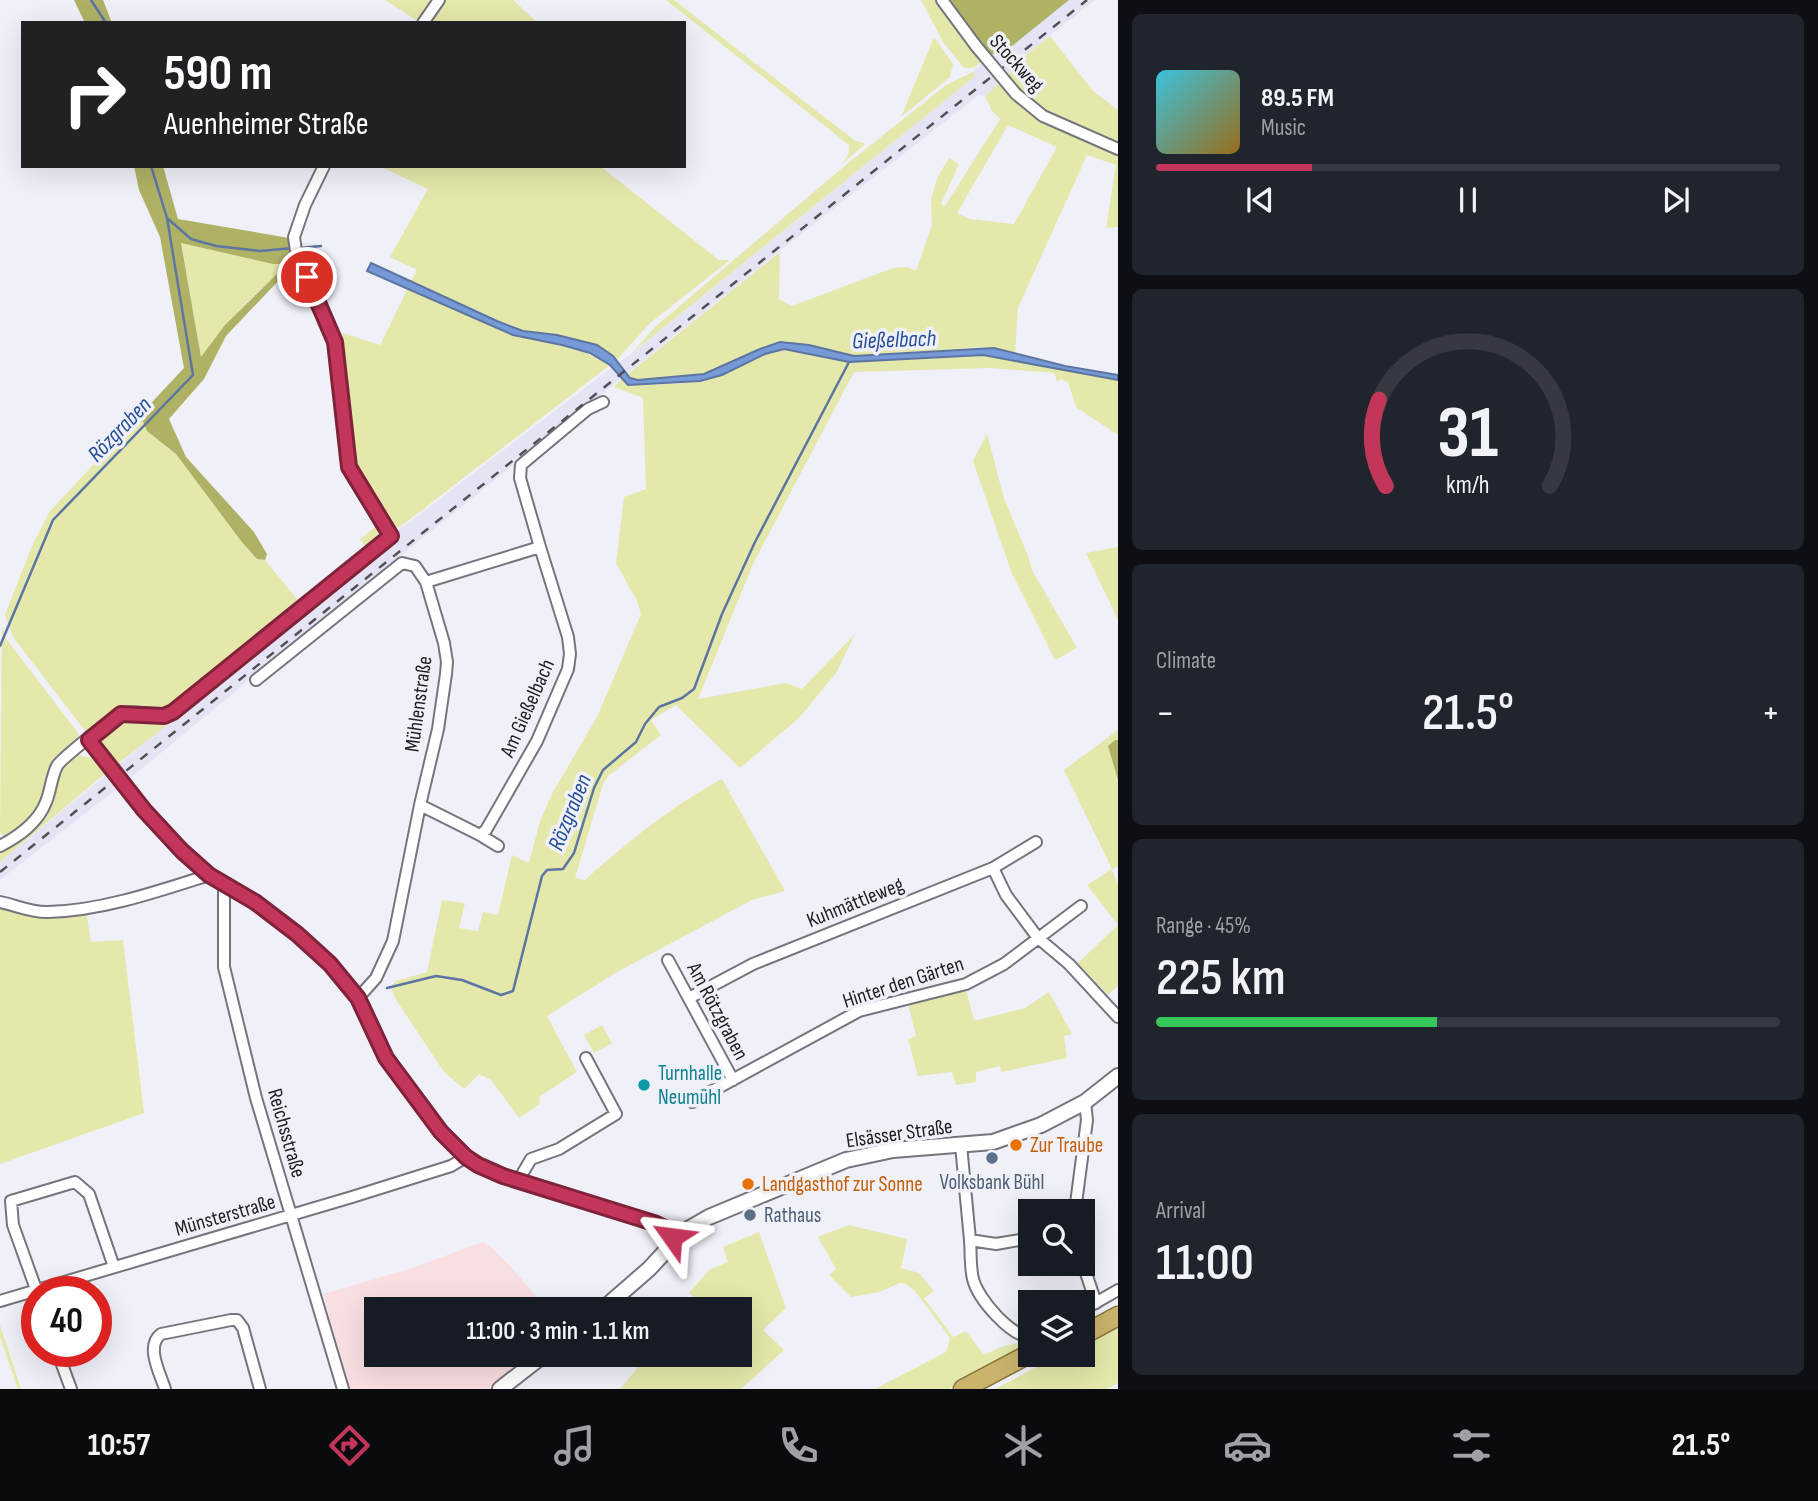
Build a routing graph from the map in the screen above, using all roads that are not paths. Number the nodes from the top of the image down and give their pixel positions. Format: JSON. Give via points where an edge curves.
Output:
{"nodes":[{"id":1,"x":439,"y":0,"type":"edge"},
{"id":2,"x":942,"y":0,"type":"edge"},
{"id":3,"x":424,"y":21,"type":"edge"},
{"id":4,"x":1118,"y":149,"type":"edge"},
{"id":5,"x":323,"y":168,"type":"edge"},
{"id":6,"x":603,"y":402,"type":"dead end"},
{"id":7,"x":540,"y":547,"type":"junction"},
{"id":8,"x":426,"y":582,"type":"junction"},
{"id":9,"x":256,"y":680,"type":"dead end"},
{"id":10,"x":89,"y":740,"type":"junction"},
{"id":11,"x":420,"y":805,"type":"junction"},
{"id":12,"x":480,"y":835,"type":"junction"},
{"id":13,"x":1036,"y":842,"type":"dead end"},
{"id":14,"x":0,"y":846,"type":"edge"},
{"id":15,"x":498,"y":846,"type":"dead end"},
{"id":16,"x":993,"y":868,"type":"junction"},
{"id":17,"x":209,"y":875,"type":"junction"},
{"id":18,"x":224,"y":884,"type":"junction"},
{"id":19,"x":0,"y":902,"type":"edge"},
{"id":20,"x":1081,"y":906,"type":"dead end"},
{"id":21,"x":1038,"y":938,"type":"junction"},
{"id":22,"x":668,"y":960,"type":"dead end"},
{"id":23,"x":358,"y":998,"type":"junction"},
{"id":24,"x":689,"y":998,"type":"junction"},
{"id":25,"x":1118,"y":1017,"type":"edge"},
{"id":26,"x":586,"y":1058,"type":"dead end"},
{"id":27,"x":1118,"y":1076,"type":"edge"},
{"id":28,"x":733,"y":1080,"type":"junction"},
{"id":29,"x":692,"y":1102,"type":"dead end"},
{"id":30,"x":1086,"y":1102,"type":"junction"},
{"id":31,"x":961,"y":1145,"type":"junction"},
{"id":32,"x":466,"y":1157,"type":"junction"},
{"id":33,"x":518,"y":1181,"type":"junction"},
{"id":34,"x":1077,"y":1199,"type":"edge"},
{"id":35,"x":291,"y":1216,"type":"junction"},
{"id":36,"x":677,"y":1235,"type":"junction"},
{"id":37,"x":970,"y":1240,"type":"junction"},
{"id":38,"x":1018,"y":1240,"type":"edge"},
{"id":39,"x":114,"y":1267,"type":"junction"},
{"id":40,"x":32,"y":1276,"type":"edge"},
{"id":41,"x":85,"y":1276,"type":"edge"},
{"id":42,"x":1087,"y":1276,"type":"edge"},
{"id":43,"x":1118,"y":1290,"type":"edge"},
{"id":44,"x":21,"y":1295,"type":"edge"},
{"id":45,"x":617,"y":1297,"type":"edge"},
{"id":46,"x":0,"y":1301,"type":"edge"},
{"id":47,"x":1096,"y":1303,"type":"joint"},
{"id":48,"x":1118,"y":1306,"type":"edge"},
{"id":49,"x":1118,"y":1316,"type":"edge"},
{"id":50,"x":1095,"y":1318,"type":"edge"},
{"id":51,"x":1095,"y":1328,"type":"edge"},
{"id":52,"x":1018,"y":1333,"type":"edge"},
{"id":53,"x":1018,"y":1360,"type":"edge"},
{"id":54,"x":63,"y":1367,"type":"edge"},
{"id":55,"x":528,"y":1367,"type":"edge"},
{"id":56,"x":1023,"y":1367,"type":"edge"},
{"id":57,"x":71,"y":1389,"type":"edge"},
{"id":58,"x":166,"y":1389,"type":"edge"},
{"id":59,"x":260,"y":1389,"type":"edge"},
{"id":60,"x":343,"y":1389,"type":"edge"},
{"id":61,"x":500,"y":1389,"type":"edge"},
{"id":62,"x":963,"y":1389,"type":"edge"},
{"id":63,"x":983,"y":1389,"type":"edge"}],
"edges":[{"from":1,"to":3,"type":"street"},
{"from":2,"to":4,"type":"street","name":"Stockweg","bridge":true,"via":[[1016,94],[1043,116]]},
{"from":5,"to":10,"type":"street","via":[[294,237],[296,258],[335,342],[349,467],[391,536],[173,712],[164,716],[121,714]]},
{"from":6,"to":7,"type":"street","name":"Am Gießelbach","via":[[521,465],[520,478]]},
{"from":7,"to":8,"type":"street"},
{"from":7,"to":12,"type":"street","name":"Am Gießelbach","via":[[568,637],[568,669],[537,741]]},
{"from":8,"to":9,"type":"street","via":[[415,566],[402,563]]},
{"from":8,"to":11,"type":"street","name":"Mühlenstraße","via":[[447,662],[438,729]]},
{"from":10,"to":14,"type":"street","via":[[59,762],[46,803],[27,829]]},
{"from":10,"to":17,"type":"street","via":[[167,836]]},
{"from":11,"to":12,"type":"street"},
{"from":11,"to":23,"type":"street","name":"Mühlenstraße","via":[[393,940],[376,978]]},
{"from":12,"to":15,"type":"street"},
{"from":13,"to":16,"type":"street","name":"Kuhmättleweg"},
{"from":16,"to":21,"type":"street","via":[[1006,895]]},
{"from":16,"to":24,"type":"street","name":"Kuhmättleweg","via":[[753,964]]},
{"from":17,"to":18,"type":"street"},
{"from":17,"to":19,"type":"street","via":[[86,908],[46,913]]},
{"from":18,"to":23,"type":"street","via":[[314,948]]},
{"from":18,"to":35,"type":"street","name":"Reichsstraße","via":[[224,967]]},
{"from":20,"to":21,"type":"street","name":"Hinter den Gärten"},
{"from":21,"to":25,"type":"street"},
{"from":21,"to":28,"type":"street","name":"Hinter den Gärten","via":[[1004,964],[966,984],[859,1011]]},
{"from":22,"to":24,"type":"street","name":"Am Rötzgraben"},
{"from":23,"to":32,"type":"street","via":[[386,1058],[441,1132]]},
{"from":24,"to":28,"type":"street","name":"Am Rötzgraben"},
{"from":26,"to":33,"type":"street","via":[[616,1114],[559,1149],[531,1159]]},
{"from":27,"to":30,"type":"street","name":"Elsässer Straße"},
{"from":28,"to":29,"type":"street","name":"Hinter den Gärten"},
{"from":30,"to":31,"type":"street","name":"Elsässer Straße","via":[[993,1142]]},
{"from":30,"to":34,"type":"street"},
{"from":31,"to":36,"type":"street","name":"Elsässer Straße","via":[[894,1150],[846,1160]]},
{"from":31,"to":37,"type":"street"},
{"from":32,"to":33,"type":"street"},
{"from":32,"to":35,"type":"street","name":"Münsterstraße","via":[[451,1167]]},
{"from":33,"to":36,"type":"street","via":[[654,1223]]},
{"from":35,"to":39,"type":"street","name":"Münsterstraße"},
{"from":35,"to":60,"type":"street","name":"Reichsstraße"},
{"from":36,"to":45,"type":"street","name":"Elsässer Straße","via":[[649,1269]]},
{"from":37,"to":38,"type":"street","via":[[996,1244]]},
{"from":37,"to":52,"type":"street","via":[[972,1278],[983,1300]]},
{"from":39,"to":40,"type":"street","via":[[89,1194],[75,1182],[11,1200],[13,1225]]},
{"from":39,"to":41,"type":"street","name":"Münsterstraße"},
{"from":42,"to":47,"type":"street"},
{"from":43,"to":47,"type":"street"},
{"from":44,"to":46,"type":"street","name":"Münsterstraße"},
{"from":48,"to":50,"type":"highway"},
{"from":49,"to":51,"type":"highway"},
{"from":53,"to":62,"type":"highway"},
{"from":54,"to":57,"type":"street"},
{"from":55,"to":61,"type":"street"},
{"from":56,"to":63,"type":"highway"},
{"from":58,"to":59,"type":"street","via":[[155,1356],[156,1338],[237,1320]]}]}
